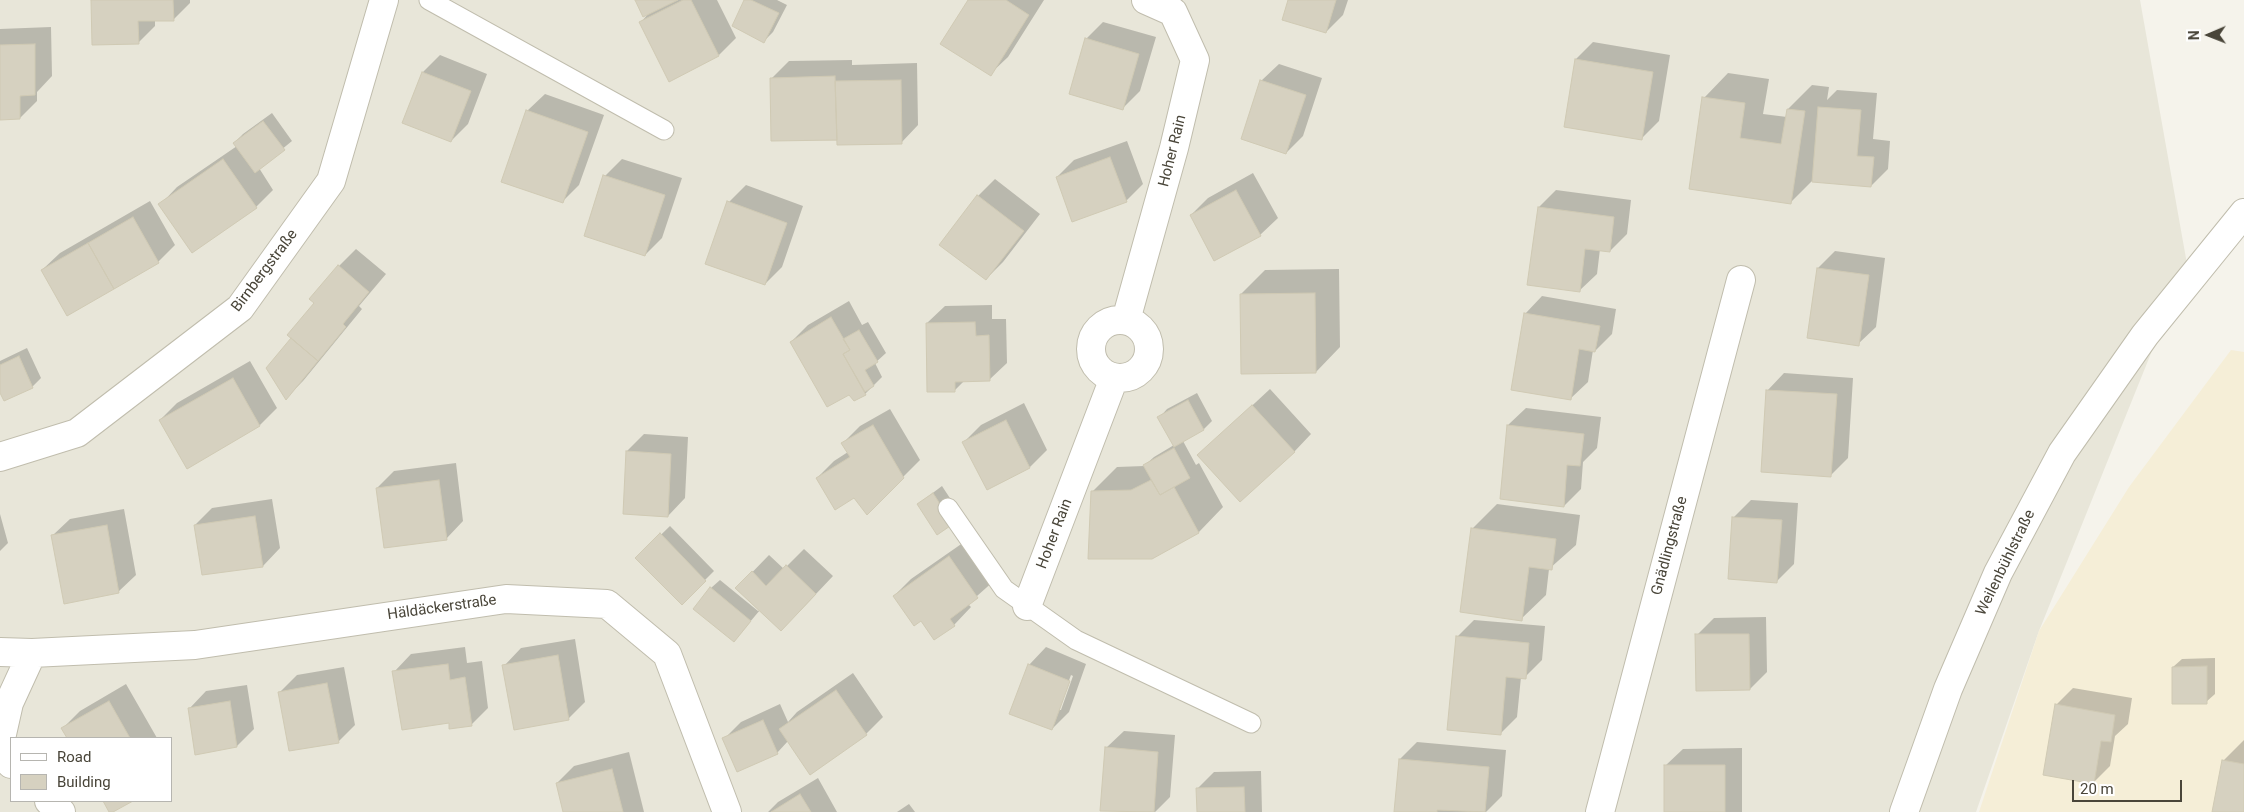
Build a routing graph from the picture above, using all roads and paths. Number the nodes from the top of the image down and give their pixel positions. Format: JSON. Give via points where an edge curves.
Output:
{"nodes":[{"id":1,"x":384,"y":0,"type":"edge"},
{"id":2,"x":429,"y":0,"type":"edge"},
{"id":3,"x":1146,"y":0,"type":"edge"},
{"id":4,"x":664,"y":130,"type":"dead end"},
{"id":5,"x":2244,"y":213,"type":"edge"},
{"id":6,"x":1741,"y":280,"type":"dead end"},
{"id":7,"x":1126,"y":320,"type":"junction"},
{"id":8,"x":1114,"y":378,"type":"junction"},
{"id":9,"x":0,"y":457,"type":"edge"},
{"id":10,"x":948,"y":508,"type":"dead end"},
{"id":11,"x":1027,"y":606,"type":"junction"},
{"id":12,"x":0,"y":652,"type":"edge"},
{"id":13,"x":32,"y":654,"type":"junction"},
{"id":14,"x":1251,"y":723,"type":"dead end"},
{"id":15,"x":0,"y":743,"type":"edge"},
{"id":16,"x":0,"y":753,"type":"edge"},
{"id":17,"x":10,"y":763,"type":"edge"},
{"id":18,"x":50,"y":802,"type":"edge"},
{"id":19,"x":61,"y":812,"type":"edge"},
{"id":20,"x":727,"y":812,"type":"edge"},
{"id":21,"x":1600,"y":812,"type":"edge"},
{"id":22,"x":1904,"y":812,"type":"edge"}],
"edges":[{"from":1,"to":9,"type":"street","name":"Birnbergstraße","via":[[331,181],[240,308],[77,433]]},
{"from":2,"to":4,"type":"lane"},
{"from":3,"to":7,"type":"street","name":"Hoher Rain","via":[[1173,12],[1195,60],[1162,196]]},
{"from":5,"to":22,"type":"street","name":"Weilenbühlstraße","via":[[2145,335],[2062,453],[1998,573],[1948,689]]},
{"from":6,"to":21,"type":"street","name":"Gnädlingstraße"},
{"from":7,"to":8,"type":"street","via":[[1144,331],[1148,340],[1147,360],[1134,375]]},
{"from":7,"to":8,"type":"street","via":[[1117,319],[1100,327],[1091,343],[1093,361],[1105,375]]},
{"from":8,"to":11,"type":"street","name":"Hoher Rain"},
{"from":10,"to":11,"type":"lane","via":[[1004,589]]},
{"from":11,"to":14,"type":"lane","via":[[1076,640]]},
{"from":12,"to":13,"type":"street","name":"Häldäckerstraße"},
{"from":13,"to":15,"type":"street","via":[[9,703]]},
{"from":13,"to":20,"type":"street","name":"Häldäckerstraße","via":[[195,645],[506,599],[607,604],[666,654]]},
{"from":16,"to":17,"type":"street"},
{"from":18,"to":19,"type":"street"}]}
